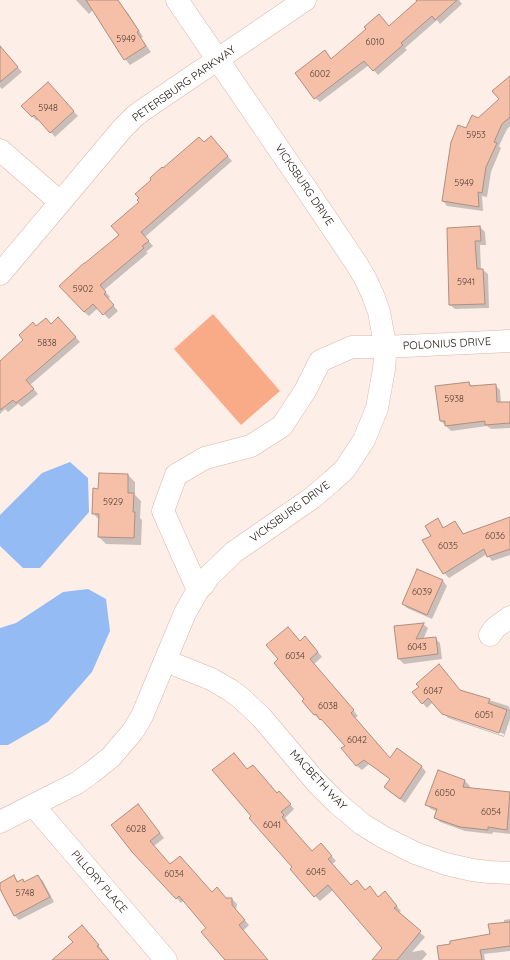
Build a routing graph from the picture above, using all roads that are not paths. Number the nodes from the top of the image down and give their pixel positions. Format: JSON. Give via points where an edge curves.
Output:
{"nodes":[{"id":1,"x":177,"y":0,"type":"edge"},
{"id":2,"x":305,"y":0,"type":"edge"},
{"id":3,"x":218,"y":60,"type":"junction"},
{"id":4,"x":0,"y":150,"type":"edge"},
{"id":5,"x":60,"y":202,"type":"junction"},
{"id":6,"x":0,"y":274,"type":"edge"},
{"id":7,"x":510,"y":341,"type":"edge"},
{"id":8,"x":384,"y":347,"type":"junction"},
{"id":9,"x":198,"y":590,"type":"junction"},
{"id":10,"x":510,"y":616,"type":"edge"},
{"id":11,"x":490,"y":635,"type":"dead end"},
{"id":12,"x":166,"y":661,"type":"junction"},
{"id":13,"x":33,"y":805,"type":"junction"},
{"id":14,"x":0,"y":822,"type":"edge"},
{"id":15,"x":510,"y":873,"type":"edge"},
{"id":16,"x":166,"y":960,"type":"edge"}],
"edges":[{"from":1,"to":3,"type":"street","name":"VICKSBURG DRIVE"},
{"from":2,"to":3,"type":"street","name":"PETERSBURG PARKWAY"},
{"from":3,"to":5,"type":"street","name":"PETERSBURG PARKWAY","via":[[136,116]]},
{"from":3,"to":8,"type":"street","name":"VICKSBURG DRIVE","via":[[365,278],[379,312]]},
{"from":4,"to":5,"type":"street"},
{"from":5,"to":6,"type":"street","name":"PETERSBURG PARKWAY"},
{"from":7,"to":8,"type":"street","name":"POLONIUS DRIVE"},
{"from":8,"to":9,"type":"street","name":"VICKSBURG DRIVE","via":[[384,370],[377,408],[364,440],[345,469],[312,498],[234,552]]},
{"from":8,"to":9,"type":"street","name":"POLONIUS DRIVE","via":[[352,347],[320,361],[305,391],[282,426],[251,446],[205,458],[176,475],[164,511]]},
{"from":9,"to":12,"type":"street","name":"VICKSBURG DRIVE","via":[[185,613]]},
{"from":10,"to":11,"type":"street"},
{"from":12,"to":13,"type":"street","name":"VICKSBURG DRIVE","via":[[142,716],[111,757],[77,783]]},
{"from":12,"to":15,"type":"street","name":"MACBETH WAY","via":[[211,680],[241,698],[262,718],[329,795],[353,817],[383,838],[415,854],[446,864],[472,870]]},
{"from":13,"to":14,"type":"street","name":"VICKSBURG DRIVE"},
{"from":13,"to":16,"type":"street","name":"PILLORY PLACE"}]}
